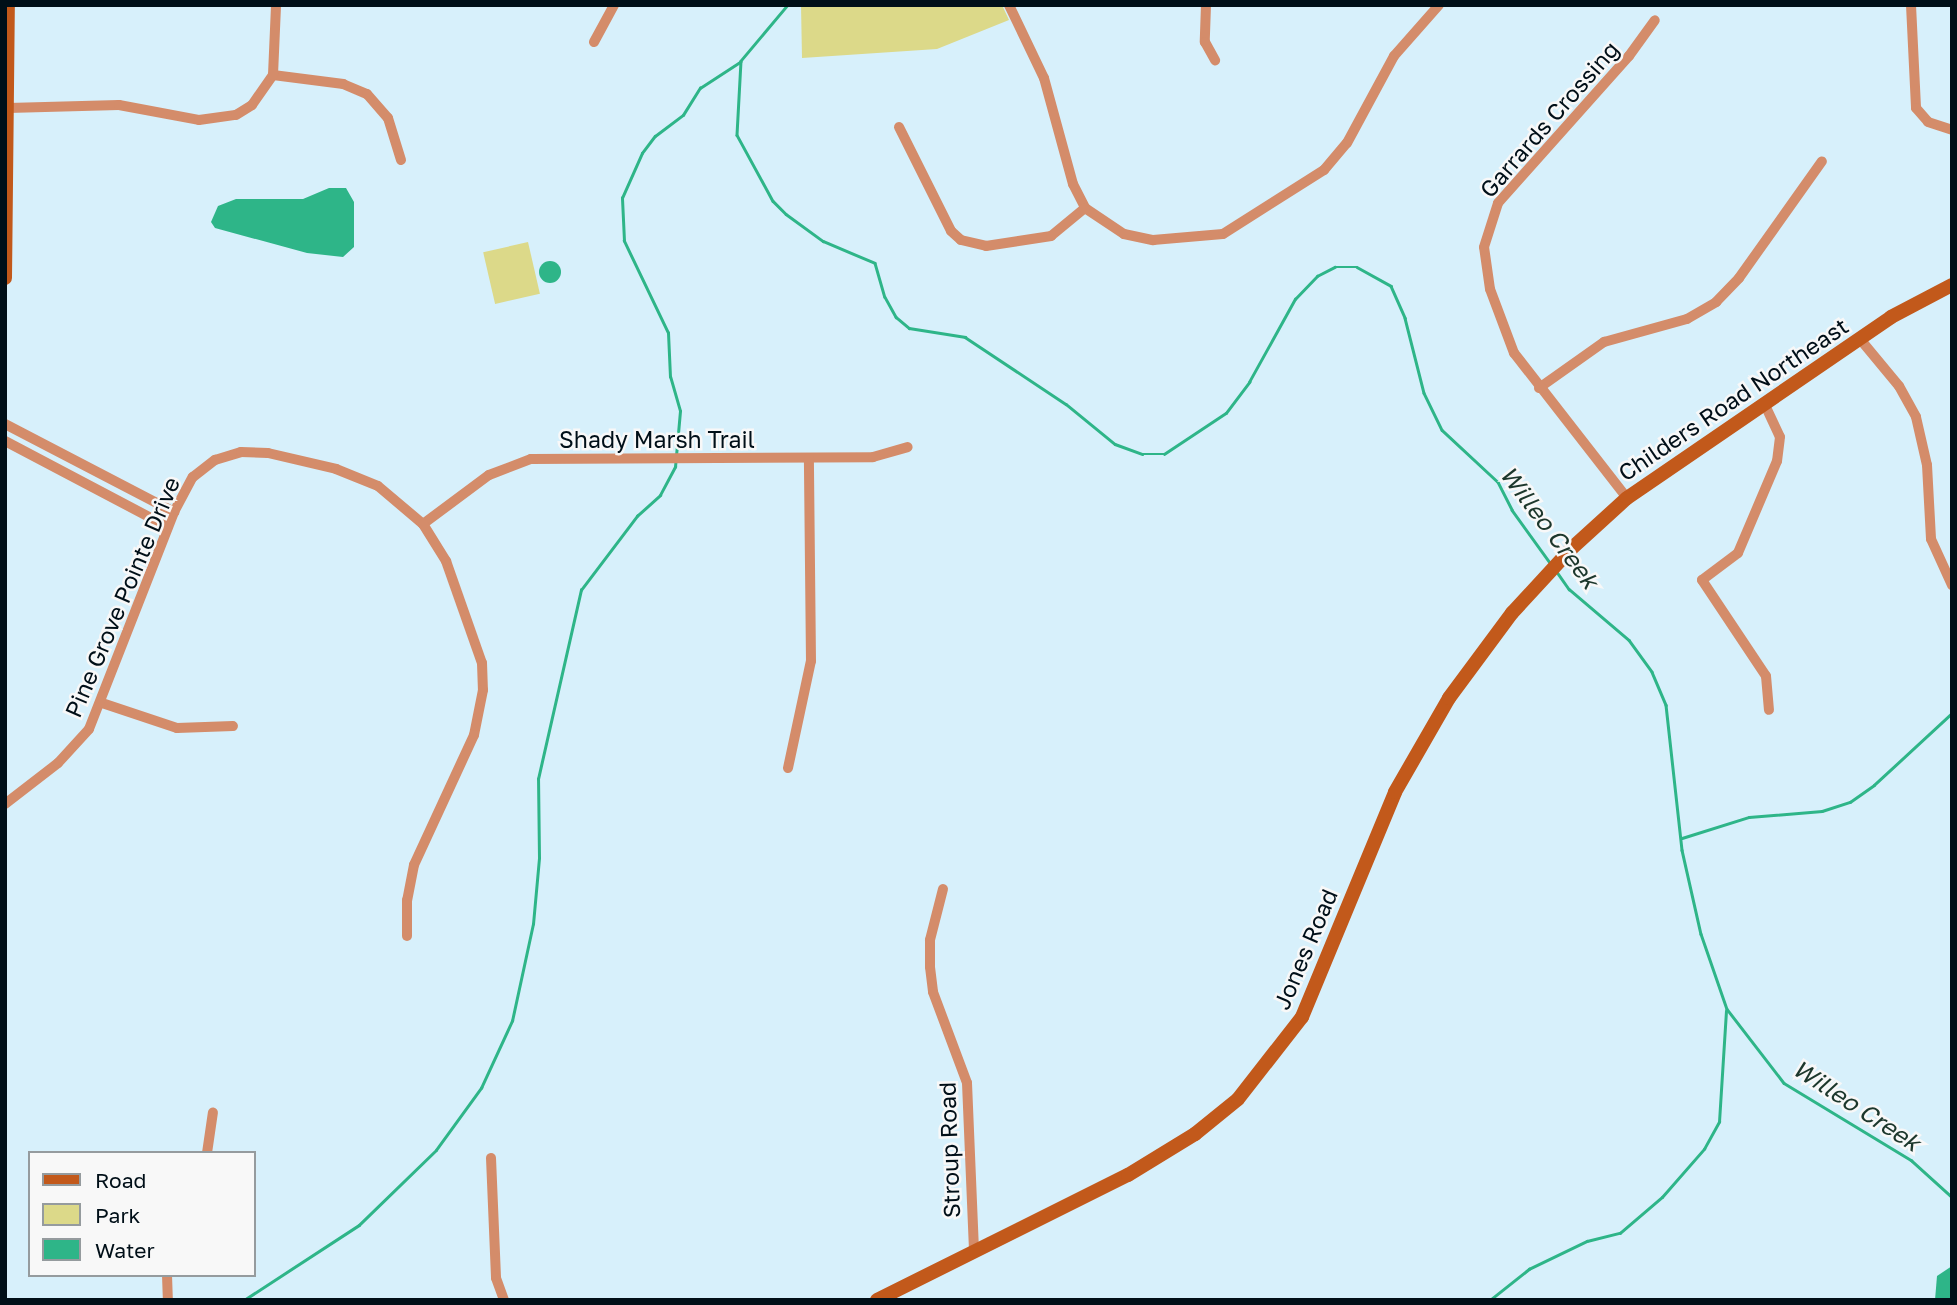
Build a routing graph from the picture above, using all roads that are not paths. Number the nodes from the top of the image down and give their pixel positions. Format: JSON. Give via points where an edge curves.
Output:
{"nodes":[{"id":1,"x":8,"y":5,"type":"edge"},
{"id":2,"x":276,"y":5,"type":"edge"},
{"id":3,"x":614,"y":5,"type":"edge"},
{"id":4,"x":1009,"y":5,"type":"edge"},
{"id":5,"x":1206,"y":5,"type":"edge"},
{"id":6,"x":1438,"y":5,"type":"edge"},
{"id":7,"x":1911,"y":5,"type":"edge"},
{"id":8,"x":1655,"y":20,"type":"dead end"},
{"id":9,"x":594,"y":42,"type":"dead end"},
{"id":10,"x":1215,"y":60,"type":"dead end"},
{"id":11,"x":273,"y":75,"type":"junction"},
{"id":12,"x":8,"y":108,"type":"junction"},
{"id":13,"x":900,"y":127,"type":"dead end"},
{"id":14,"x":1952,"y":130,"type":"edge"},
{"id":15,"x":401,"y":160,"type":"dead end"},
{"id":16,"x":1822,"y":161,"type":"dead end"},
{"id":17,"x":1085,"y":208,"type":"junction"},
{"id":18,"x":7,"y":216,"type":"edge"},
{"id":19,"x":5,"y":278,"type":"edge"},
{"id":20,"x":1952,"y":285,"type":"edge"},
{"id":21,"x":1860,"y":339,"type":"junction"},
{"id":22,"x":1539,"y":388,"type":"junction"},
{"id":23,"x":1765,"y":405,"type":"junction"},
{"id":24,"x":5,"y":424,"type":"edge"},
{"id":25,"x":5,"y":441,"type":"edge"},
{"id":26,"x":908,"y":447,"type":"dead end"},
{"id":27,"x":809,"y":458,"type":"junction"},
{"id":28,"x":1627,"y":498,"type":"junction"},
{"id":29,"x":174,"y":512,"type":"junction"},
{"id":30,"x":423,"y":524,"type":"junction"},
{"id":31,"x":168,"y":527,"type":"junction"},
{"id":32,"x":1553,"y":568,"type":"joint"},
{"id":33,"x":1952,"y":584,"type":"edge"},
{"id":34,"x":102,"y":703,"type":"junction"},
{"id":35,"x":1769,"y":710,"type":"dead end"},
{"id":36,"x":233,"y":726,"type":"dead end"},
{"id":37,"x":788,"y":768,"type":"dead end"},
{"id":38,"x":5,"y":804,"type":"edge"},
{"id":39,"x":943,"y":889,"type":"dead end"},
{"id":40,"x":407,"y":936,"type":"dead end"},
{"id":41,"x":214,"y":1112,"type":"dead end"},
{"id":42,"x":207,"y":1151,"type":"edge"},
{"id":43,"x":491,"y":1158,"type":"dead end"},
{"id":44,"x":974,"y":1250,"type":"junction"},
{"id":45,"x":167,"y":1277,"type":"edge"},
{"id":46,"x":168,"y":1300,"type":"edge"},
{"id":47,"x":504,"y":1300,"type":"edge"},
{"id":48,"x":877,"y":1300,"type":"edge"}],
"edges":[{"from":1,"to":12,"type":"street"},
{"from":2,"to":11,"type":"street"},
{"from":3,"to":9,"type":"street"},
{"from":4,"to":17,"type":"street","via":[[1044,78],[1073,184]]},
{"from":5,"to":10,"type":"street","via":[[1205,42]]},
{"from":6,"to":17,"type":"street","via":[[1394,56],[1336,158],[1310,181],[1241,226],[1203,237],[1138,238],[1108,227]]},
{"from":7,"to":14,"type":"street","via":[[1916,108],[1928,122]]},
{"from":8,"to":22,"type":"street","name":"Garrards Crossing","via":[[1629,56],[1503,197],[1491,219],[1484,247],[1490,289],[1514,353]]},
{"from":11,"to":12,"type":"street","via":[[252,105],[216,120],[119,105]]},
{"from":11,"to":15,"type":"street","via":[[343,84],[367,94],[388,118]]},
{"from":12,"to":18,"type":"street"},
{"from":13,"to":17,"type":"street","via":[[951,231],[961,240],[986,246],[1051,236]]},
{"from":16,"to":22,"type":"street","via":[[1739,278],[1716,302],[1687,319],[1604,342]]},
{"from":18,"to":19,"type":"street"},
{"from":20,"to":21,"type":"street","name":"Childers Road Northeast"},
{"from":21,"to":23,"type":"street","name":"Childers Road Northeast"},
{"from":21,"to":33,"type":"street","via":[[1899,386],[1916,417],[1927,465],[1931,539]]},
{"from":22,"to":28,"type":"street","name":"Garrards Crossing"},
{"from":23,"to":28,"type":"street","name":"Childers Road Northeast"},
{"from":23,"to":35,"type":"street","via":[[1780,437],[1777,461],[1738,553],[1702,580],[1766,676]]},
{"from":24,"to":29,"type":"street"},
{"from":25,"to":31,"type":"street"},
{"from":26,"to":27,"type":"street","name":"Shady Marsh Trail","via":[[873,457]]},
{"from":27,"to":30,"type":"street","name":"Shady Marsh Trail","via":[[531,459],[489,475]]},
{"from":27,"to":37,"type":"street","via":[[811,661]]},
{"from":28,"to":32,"type":"street","name":"Childers Road Northeast"},
{"from":29,"to":30,"type":"street","name":"Pine Grove Pointe Drive","via":[[185,488],[204,468],[228,455],[255,452],[360,477],[395,497]]},
{"from":29,"to":31,"type":"street","name":"Pine Grove Pointe Drive"},
{"from":30,"to":40,"type":"street","name":"Pine Grove Pointe Drive","via":[[446,561],[475,636],[483,690],[474,735],[414,864]]},
{"from":31,"to":34,"type":"street","name":"Pine Grove Pointe Drive"},
{"from":32,"to":44,"type":"street","name":"Jones Road","via":[[1479,654],[1414,756],[1378,829],[1316,992],[1257,1079],[1217,1118],[1171,1151]]},
{"from":34,"to":36,"type":"street","via":[[177,728]]},
{"from":34,"to":38,"type":"street","name":"Pine Grove Pointe Drive","via":[[71,752]]},
{"from":39,"to":44,"type":"street","name":"Stroup Road","via":[[932,932],[930,967],[933,992],[967,1083]]},
{"from":41,"to":42,"type":"street"},
{"from":43,"to":47,"type":"street","via":[[496,1278]]},
{"from":44,"to":48,"type":"street","name":"Jones Road"},
{"from":45,"to":46,"type":"street"}]}
